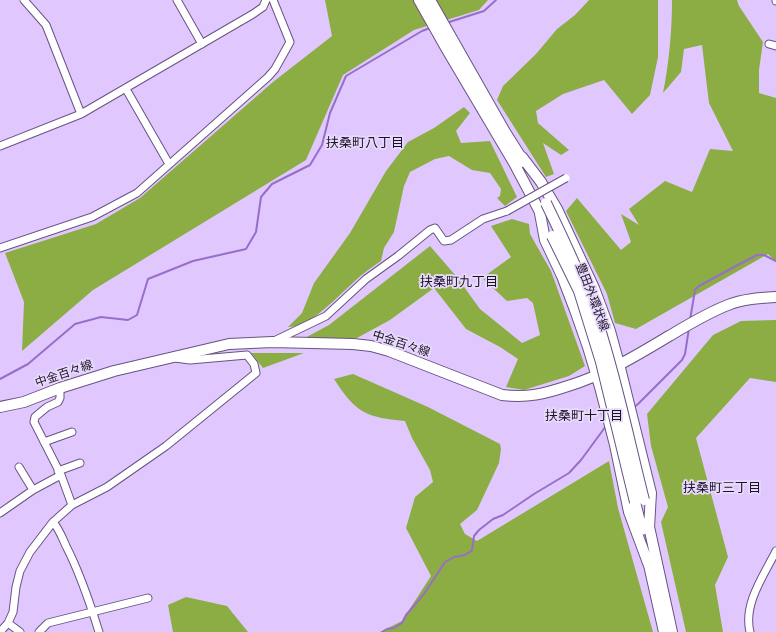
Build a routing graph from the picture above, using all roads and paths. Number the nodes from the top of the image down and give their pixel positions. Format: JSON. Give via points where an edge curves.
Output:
{"nodes":[{"id":1,"x":24,"y":0,"type":"edge"},
{"id":2,"x":177,"y":0,"type":"edge"},
{"id":3,"x":266,"y":0,"type":"edge"},
{"id":4,"x":273,"y":0,"type":"edge"},
{"id":5,"x":419,"y":0,"type":"edge"},
{"id":6,"x":430,"y":0,"type":"edge"},
{"id":7,"x":202,"y":44,"type":"junction"},
{"id":8,"x":126,"y":88,"type":"junction"},
{"id":9,"x":486,"y":106,"type":"junction"},
{"id":10,"x":81,"y":114,"type":"junction"},
{"id":11,"x":0,"y":146,"type":"edge"},
{"id":12,"x":522,"y":157,"type":"junction"},
{"id":13,"x":169,"y":164,"type":"junction"},
{"id":14,"x":566,"y":178,"type":"dead end"},
{"id":15,"x":542,"y":205,"type":"junction"},
{"id":16,"x":0,"y":248,"type":"edge"},
{"id":17,"x":776,"y":297,"type":"edge"},
{"id":18,"x":272,"y":342,"type":"junction"},
{"id":19,"x":169,"y":358,"type":"junction"},
{"id":20,"x":620,"y":364,"type":"junction"},
{"id":21,"x":597,"y":376,"type":"junction"},
{"id":22,"x":60,"y":388,"type":"junction"},
{"id":23,"x":0,"y":407,"type":"edge"},
{"id":24,"x":72,"y":432,"type":"dead end"},
{"id":25,"x":44,"y":442,"type":"junction"},
{"id":26,"x":80,"y":463,"type":"dead end"},
{"id":27,"x":19,"y":466,"type":"dead end"},
{"id":28,"x":59,"y":473,"type":"junction"},
{"id":29,"x":33,"y":490,"type":"junction"},
{"id":30,"x":640,"y":501,"type":"junction"},
{"id":31,"x":72,"y":505,"type":"junction"},
{"id":32,"x":0,"y":513,"type":"edge"},
{"id":33,"x":53,"y":522,"type":"junction"},
{"id":34,"x":649,"y":528,"type":"junction"},
{"id":35,"x":776,"y":551,"type":"edge"},
{"id":36,"x":651,"y":571,"type":"junction"},
{"id":37,"x":148,"y":598,"type":"dead end"},
{"id":38,"x":93,"y":613,"type":"junction"},
{"id":39,"x":8,"y":623,"type":"junction"},
{"id":40,"x":0,"y":632,"type":"edge"},
{"id":41,"x":20,"y":632,"type":"edge"},
{"id":42,"x":39,"y":632,"type":"edge"},
{"id":43,"x":99,"y":632,"type":"edge"},
{"id":44,"x":664,"y":632,"type":"edge"},
{"id":45,"x":672,"y":632,"type":"edge"},
{"id":46,"x":750,"y":632,"type":"edge"}],
"edges":[{"from":1,"to":10,"type":"street","via":[[46,25]]},
{"from":2,"to":7,"type":"street"},
{"from":3,"to":7,"type":"street","via":[[263,7],[253,14]]},
{"from":4,"to":13,"type":"street","via":[[290,42],[275,69]]},
{"from":5,"to":9,"type":"street","name":"豊田外環状線","via":[[446,48]]},
{"from":6,"to":9,"type":"street","name":"豊田外環状線"},
{"from":7,"to":8,"type":"street"},
{"from":8,"to":10,"type":"street"},
{"from":8,"to":13,"type":"street"},
{"from":9,"to":12,"type":"street","name":"豊田外環状線"},
{"from":9,"to":15,"type":"street","name":"豊田外環状線"},
{"from":10,"to":11,"type":"street"},
{"from":12,"to":15,"type":"street","name":"豊田外環状線"},
{"from":12,"to":20,"type":"street","via":[[545,189],[573,241],[594,288]]},
{"from":13,"to":16,"type":"street","via":[[137,192],[92,217]]},
{"from":14,"to":18,"type":"street","bridge":true,"via":[[507,211],[483,219],[450,240],[444,241],[435,228],[430,230],[366,279],[326,316]]},
{"from":15,"to":21,"type":"street","via":[[545,240],[576,310]]},
{"from":15,"to":30,"type":"street","name":"豊田外環状線","bridge":true,"via":[[552,236],[578,291]]},
{"from":15,"to":30,"type":"street","name":"豊田外環状線","bridge":true,"via":[[577,270],[598,324],[620,402]]},
{"from":17,"to":20,"type":"street","name":"中金百々線","via":[[729,305]]},
{"from":18,"to":19,"type":"street","name":"中金百々線","via":[[229,344]]},
{"from":18,"to":21,"type":"street","name":"中金百々線","via":[[371,346],[502,395],[520,397],[545,394]]},
{"from":19,"to":22,"type":"street","name":"中金百々線","via":[[114,371]]},
{"from":19,"to":31,"type":"street","via":[[190,360],[247,355],[254,364],[256,373],[166,446],[106,487]]},
{"from":20,"to":21,"type":"street","name":"中金百々線"},
{"from":20,"to":34,"type":"street","via":[[651,493]]},
{"from":21,"to":36,"type":"street","via":[[629,512]]},
{"from":22,"to":23,"type":"street","name":"中金百々線","via":[[24,402]]},
{"from":22,"to":25,"type":"street","via":[[58,402],[35,416],[34,422]]},
{"from":24,"to":25,"type":"street"},
{"from":25,"to":28,"type":"street"},
{"from":26,"to":28,"type":"street"},
{"from":27,"to":29,"type":"street"},
{"from":28,"to":29,"type":"street"},
{"from":28,"to":31,"type":"street"},
{"from":29,"to":32,"type":"street"},
{"from":30,"to":34,"type":"street","name":"豊田外環状線"},
{"from":30,"to":36,"type":"street","name":"豊田外環状線"},
{"from":31,"to":33,"type":"street"},
{"from":33,"to":38,"type":"street","via":[[71,556]]},
{"from":33,"to":39,"type":"street","via":[[30,552],[20,571],[13,612]]},
{"from":34,"to":45,"type":"street","name":"豊田外環状線"},
{"from":35,"to":46,"type":"street","via":[[753,596],[748,622]]},
{"from":36,"to":44,"type":"street","name":"豊田外環状線"},
{"from":37,"to":38,"type":"street"},
{"from":38,"to":42,"type":"street","via":[[46,624]]},
{"from":38,"to":43,"type":"street"},
{"from":39,"to":40,"type":"street"},
{"from":39,"to":41,"type":"street"}]}
